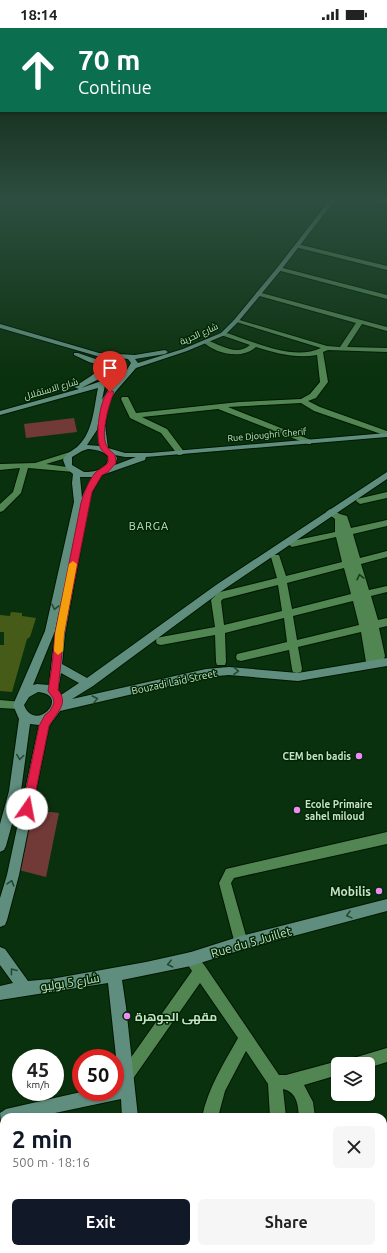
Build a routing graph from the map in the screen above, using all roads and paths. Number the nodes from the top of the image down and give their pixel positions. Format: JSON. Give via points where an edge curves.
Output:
{"nodes":[{"id":1,"x":280,"y":258,"type":"edge"},
{"id":2,"x":287,"y":258,"type":"edge"},
{"id":3,"x":346,"y":258,"type":"edge"},
{"id":4,"x":387,"y":268,"type":"edge"},
{"id":5,"x":279,"y":269,"type":"junction"},
{"id":6,"x":258,"y":294,"type":"junction"},
{"id":7,"x":387,"y":297,"type":"edge"},
{"id":8,"x":236,"y":321,"type":"junction"},
{"id":9,"x":360,"y":322,"type":"junction"},
{"id":10,"x":0,"y":326,"type":"edge"},
{"id":11,"x":387,"y":329,"type":"edge"},
{"id":12,"x":0,"y":330,"type":"edge"},
{"id":13,"x":223,"y":334,"type":"junction"},
{"id":14,"x":206,"y":342,"type":"junction"},
{"id":15,"x":254,"y":345,"type":"junction"},
{"id":16,"x":327,"y":348,"type":"junction"},
{"id":17,"x":343,"y":348,"type":"junction"},
{"id":18,"x":387,"y":350,"type":"edge"},
{"id":19,"x":320,"y":353,"type":"junction"},
{"id":20,"x":114,"y":356,"type":"junction"},
{"id":21,"x":127,"y":356,"type":"junction"},
{"id":22,"x":106,"y":366,"type":"junction"},
{"id":23,"x":131,"y":368,"type":"junction"},
{"id":24,"x":98,"y":375,"type":"junction"},
{"id":25,"x":102,"y":384,"type":"junction"},
{"id":26,"x":71,"y":394,"type":"junction"},
{"id":27,"x":99,"y":398,"type":"junction"},
{"id":28,"x":125,"y":399,"type":"dead end"},
{"id":29,"x":302,"y":401,"type":"junction"},
{"id":30,"x":218,"y":406,"type":"junction"},
{"id":31,"x":0,"y":408,"type":"edge"},
{"id":32,"x":0,"y":413,"type":"edge"},
{"id":33,"x":133,"y":416,"type":"junction"},
{"id":34,"x":387,"y":434,"type":"edge"},
{"id":35,"x":308,"y":442,"type":"junction"},
{"id":36,"x":82,"y":447,"type":"junction"},
{"id":37,"x":106,"y":450,"type":"junction"},
{"id":38,"x":181,"y":452,"type":"junction"},
{"id":39,"x":70,"y":454,"type":"junction"},
{"id":40,"x":150,"y":455,"type":"junction"},
{"id":41,"x":24,"y":465,"type":"junction"},
{"id":42,"x":34,"y":465,"type":"junction"},
{"id":43,"x":0,"y":467,"type":"edge"},
{"id":44,"x":74,"y":472,"type":"junction"},
{"id":45,"x":102,"y":472,"type":"junction"},
{"id":46,"x":387,"y":475,"type":"edge"},
{"id":47,"x":387,"y":495,"type":"edge"},
{"id":48,"x":360,"y":501,"type":"dead end"},
{"id":49,"x":0,"y":509,"type":"edge"},
{"id":50,"x":330,"y":512,"type":"junction"},
{"id":51,"x":387,"y":523,"type":"edge"},
{"id":52,"x":343,"y":532,"type":"junction"},
{"id":53,"x":292,"y":544,"type":"dead end"},
{"id":54,"x":387,"y":554,"type":"edge"},
{"id":55,"x":276,"y":557,"type":"dead end"},
{"id":56,"x":352,"y":563,"type":"junction"},
{"id":57,"x":282,"y":580,"type":"junction"},
{"id":58,"x":387,"y":590,"type":"edge"},
{"id":59,"x":361,"y":596,"type":"junction"},
{"id":60,"x":287,"y":612,"type":"junction"},
{"id":61,"x":387,"y":622,"type":"edge"},
{"id":62,"x":369,"y":626,"type":"junction"},
{"id":63,"x":220,"y":630,"type":"junction"},
{"id":64,"x":161,"y":641,"type":"dead end"},
{"id":65,"x":294,"y":645,"type":"junction"},
{"id":66,"x":241,"y":657,"type":"dead end"},
{"id":67,"x":222,"y":662,"type":"dead end"},
{"id":68,"x":387,"y":662,"type":"edge"},
{"id":69,"x":57,"y":666,"type":"junction"},
{"id":70,"x":297,"y":669,"type":"dead end"},
{"id":71,"x":89,"y":683,"type":"junction"},
{"id":72,"x":53,"y":691,"type":"junction"},
{"id":73,"x":20,"y":701,"type":"junction"},
{"id":74,"x":0,"y":704,"type":"edge"},
{"id":75,"x":58,"y":705,"type":"junction"},
{"id":76,"x":25,"y":718,"type":"junction"},
{"id":77,"x":48,"y":718,"type":"junction"},
{"id":78,"x":387,"y":838,"type":"edge"},
{"id":79,"x":0,"y":846,"type":"edge"},
{"id":80,"x":387,"y":905,"type":"edge"},
{"id":81,"x":0,"y":920,"type":"edge"},
{"id":82,"x":241,"y":943,"type":"junction"},
{"id":83,"x":0,"y":954,"type":"edge"},
{"id":84,"x":191,"y":959,"type":"junction"},
{"id":85,"x":200,"y":971,"type":"junction"},
{"id":86,"x":114,"y":975,"type":"junction"},
{"id":87,"x":25,"y":988,"type":"junction"},
{"id":88,"x":0,"y":993,"type":"edge"},
{"id":89,"x":246,"y":1037,"type":"junction"},
{"id":90,"x":387,"y":1055,"type":"edge"},
{"id":91,"x":375,"y":1058,"type":"edge"},
{"id":92,"x":331,"y":1070,"type":"edge"},
{"id":93,"x":281,"y":1082,"type":"junction"},
{"id":94,"x":126,"y":1084,"type":"junction"},
{"id":95,"x":47,"y":1112,"type":"edge"},
{"id":96,"x":130,"y":1113,"type":"edge"},
{"id":97,"x":211,"y":1113,"type":"edge"},
{"id":98,"x":278,"y":1113,"type":"edge"},
{"id":99,"x":306,"y":1113,"type":"edge"}],
"edges":[{"from":1,"to":21,"type":"main road","name":"شارع الحرية","via":[[220,330],[171,351]]},
{"from":2,"to":5,"type":"main road","name":"شارع الحرية"},
{"from":3,"to":4,"type":"street"},
{"from":5,"to":6,"type":"main road","name":"شارع الحرية"},
{"from":5,"to":7,"type":"street"},
{"from":6,"to":8,"type":"main road","name":"شارع الحرية"},
{"from":6,"to":9,"type":"street"},
{"from":8,"to":13,"type":"main road","name":"شارع الحرية"},
{"from":8,"to":16,"type":"street"},
{"from":9,"to":11,"type":"street"},
{"from":9,"to":17,"type":"street"},
{"from":10,"to":20,"type":"main road","name":"شارع الحرية","via":[[99,355]]},
{"from":12,"to":22,"type":"main road"},
{"from":13,"to":14,"type":"main road","name":"شارع الحرية"},
{"from":13,"to":15,"type":"street"},
{"from":14,"to":15,"type":"street","via":[[230,352],[246,350]]},
{"from":14,"to":23,"type":"main road","name":"شارع الحرية"},
{"from":15,"to":19,"type":"street","via":[[292,354]]},
{"from":16,"to":17,"type":"street"},
{"from":16,"to":19,"type":"street"},
{"from":17,"to":18,"type":"street"},
{"from":19,"to":29,"type":"street","via":[[324,382],[313,396]]},
{"from":20,"to":21,"type":"main road","name":"شارع الحرية"},
{"from":20,"to":22,"type":"main road","name":"شارع الاستقلال","via":[[107,360]]},
{"from":21,"to":23,"type":"main road","via":[[135,361]]},
{"from":22,"to":23,"type":"main road","via":[[116,371]]},
{"from":22,"to":24,"type":"main road","name":"شارع الاستقلال"},
{"from":23,"to":25,"type":"main road","name":"شارع الاستقلال"},
{"from":23,"to":37,"type":"main road","via":[[110,392],[106,402],[101,428]]},
{"from":24,"to":25,"type":"main road"},
{"from":24,"to":31,"type":"main road","name":"شارع الاستقلال","via":[[89,382],[69,390]]},
{"from":25,"to":26,"type":"main road","name":"شارع الاستقلال"},
{"from":25,"to":27,"type":"main road"},
{"from":26,"to":27,"type":"main road","via":[[86,394]]},
{"from":26,"to":32,"type":"main road","name":"شارع الاستقلال"},
{"from":27,"to":36,"type":"main road","via":[[93,430]]},
{"from":28,"to":33,"type":"street"},
{"from":29,"to":30,"type":"street"},
{"from":29,"to":34,"type":"street","via":[[317,409]]},
{"from":30,"to":33,"type":"street"},
{"from":30,"to":35,"type":"street"},
{"from":33,"to":38,"type":"street","via":[[164,432]]},
{"from":34,"to":35,"type":"main road","name":"Rue Djoughri Cherif"},
{"from":35,"to":38,"type":"main road","name":"Rue Djoughri Cherif"},
{"from":36,"to":37,"type":"main road"},
{"from":36,"to":39,"type":"main road"},
{"from":37,"to":40,"type":"main road","via":[[125,455]]},
{"from":37,"to":45,"type":"main road","via":[[112,455],[112,463]]},
{"from":38,"to":40,"type":"main road","name":"Rue Djoughri Cherif"},
{"from":39,"to":42,"type":"street"},
{"from":39,"to":44,"type":"main road","via":[[67,462]]},
{"from":40,"to":45,"type":"main road"},
{"from":41,"to":42,"type":"street"},
{"from":41,"to":43,"type":"street"},
{"from":41,"to":49,"type":"street","via":[[17,493]]},
{"from":42,"to":44,"type":"street"},
{"from":44,"to":45,"type":"main road","via":[[84,475]]},
{"from":44,"to":73,"type":"main road","one_way":true,"via":[[78,502],[50,631]]},
{"from":45,"to":69,"type":"main road","via":[[88,492],[85,503],[60,634]]},
{"from":46,"to":50,"type":"main road"},
{"from":47,"to":48,"type":"street"},
{"from":50,"to":52,"type":"street","via":[[339,518]]},
{"from":50,"to":71,"type":"main road","via":[[195,604]]},
{"from":51,"to":52,"type":"street"},
{"from":52,"to":53,"type":"street"},
{"from":52,"to":56,"type":"street"},
{"from":54,"to":56,"type":"street"},
{"from":55,"to":57,"type":"street"},
{"from":56,"to":57,"type":"street"},
{"from":56,"to":59,"type":"street"},
{"from":57,"to":60,"type":"street"},
{"from":57,"to":63,"type":"street","via":[[231,592],[217,598]]},
{"from":58,"to":59,"type":"street"},
{"from":59,"to":60,"type":"street"},
{"from":59,"to":62,"type":"street"},
{"from":60,"to":63,"type":"street"},
{"from":60,"to":65,"type":"street"},
{"from":61,"to":62,"type":"street"},
{"from":62,"to":65,"type":"street"},
{"from":63,"to":64,"type":"street"},
{"from":63,"to":67,"type":"street"},
{"from":65,"to":66,"type":"street"},
{"from":65,"to":70,"type":"street"},
{"from":75,"to":68,"type":"main road","name":"Bouzadi Laid Street","one_way":true,"via":[[206,674],[236,671],[298,677]]},
{"from":69,"to":71,"type":"main road"},
{"from":69,"to":72,"type":"main road"},
{"from":71,"to":75,"type":"main road"},
{"from":72,"to":73,"type":"main road","via":[[37,688],[28,691]]},
{"from":72,"to":75,"type":"main road","via":[[57,696]]},
{"from":73,"to":74,"type":"street"},
{"from":73,"to":76,"type":"main road","via":[[20,712]]},
{"from":75,"to":77,"type":"main road"},
{"from":76,"to":77,"type":"main road","via":[[36,721]]},
{"from":76,"to":79,"type":"main road","one_way":true,"via":[[15,791]]},
{"from":81,"to":77,"type":"main road","one_way":true,"via":[[13,875],[44,726]]},
{"from":78,"to":82,"type":"street","via":[[230,873],[225,883]]},
{"from":80,"to":82,"type":"main road","name":"Rue du 5 Juillet","one_way":true},
{"from":82,"to":84,"type":"main road","name":"Rue du 5 Juillet"},
{"from":87,"to":83,"type":"main road","one_way":true},
{"from":84,"to":85,"type":"street"},
{"from":84,"to":86,"type":"main road","name":"Rue du 5 Juillet","one_way":true},
{"from":85,"to":89,"type":"street"},
{"from":85,"to":94,"type":"street"},
{"from":86,"to":87,"type":"main road","name":"شارع 5 يوليو"},
{"from":86,"to":94,"type":"main road"},
{"from":87,"to":88,"type":"main road","name":"شارع 5 يوليو"},
{"from":89,"to":93,"type":"street"},
{"from":89,"to":97,"type":"street","via":[[223,1080]]},
{"from":90,"to":91,"type":"street"},
{"from":92,"to":93,"type":"street"},
{"from":93,"to":98,"type":"street"},
{"from":93,"to":99,"type":"street","via":[[298,1088]]},
{"from":94,"to":95,"type":"main road"},
{"from":94,"to":96,"type":"main road"}]}
